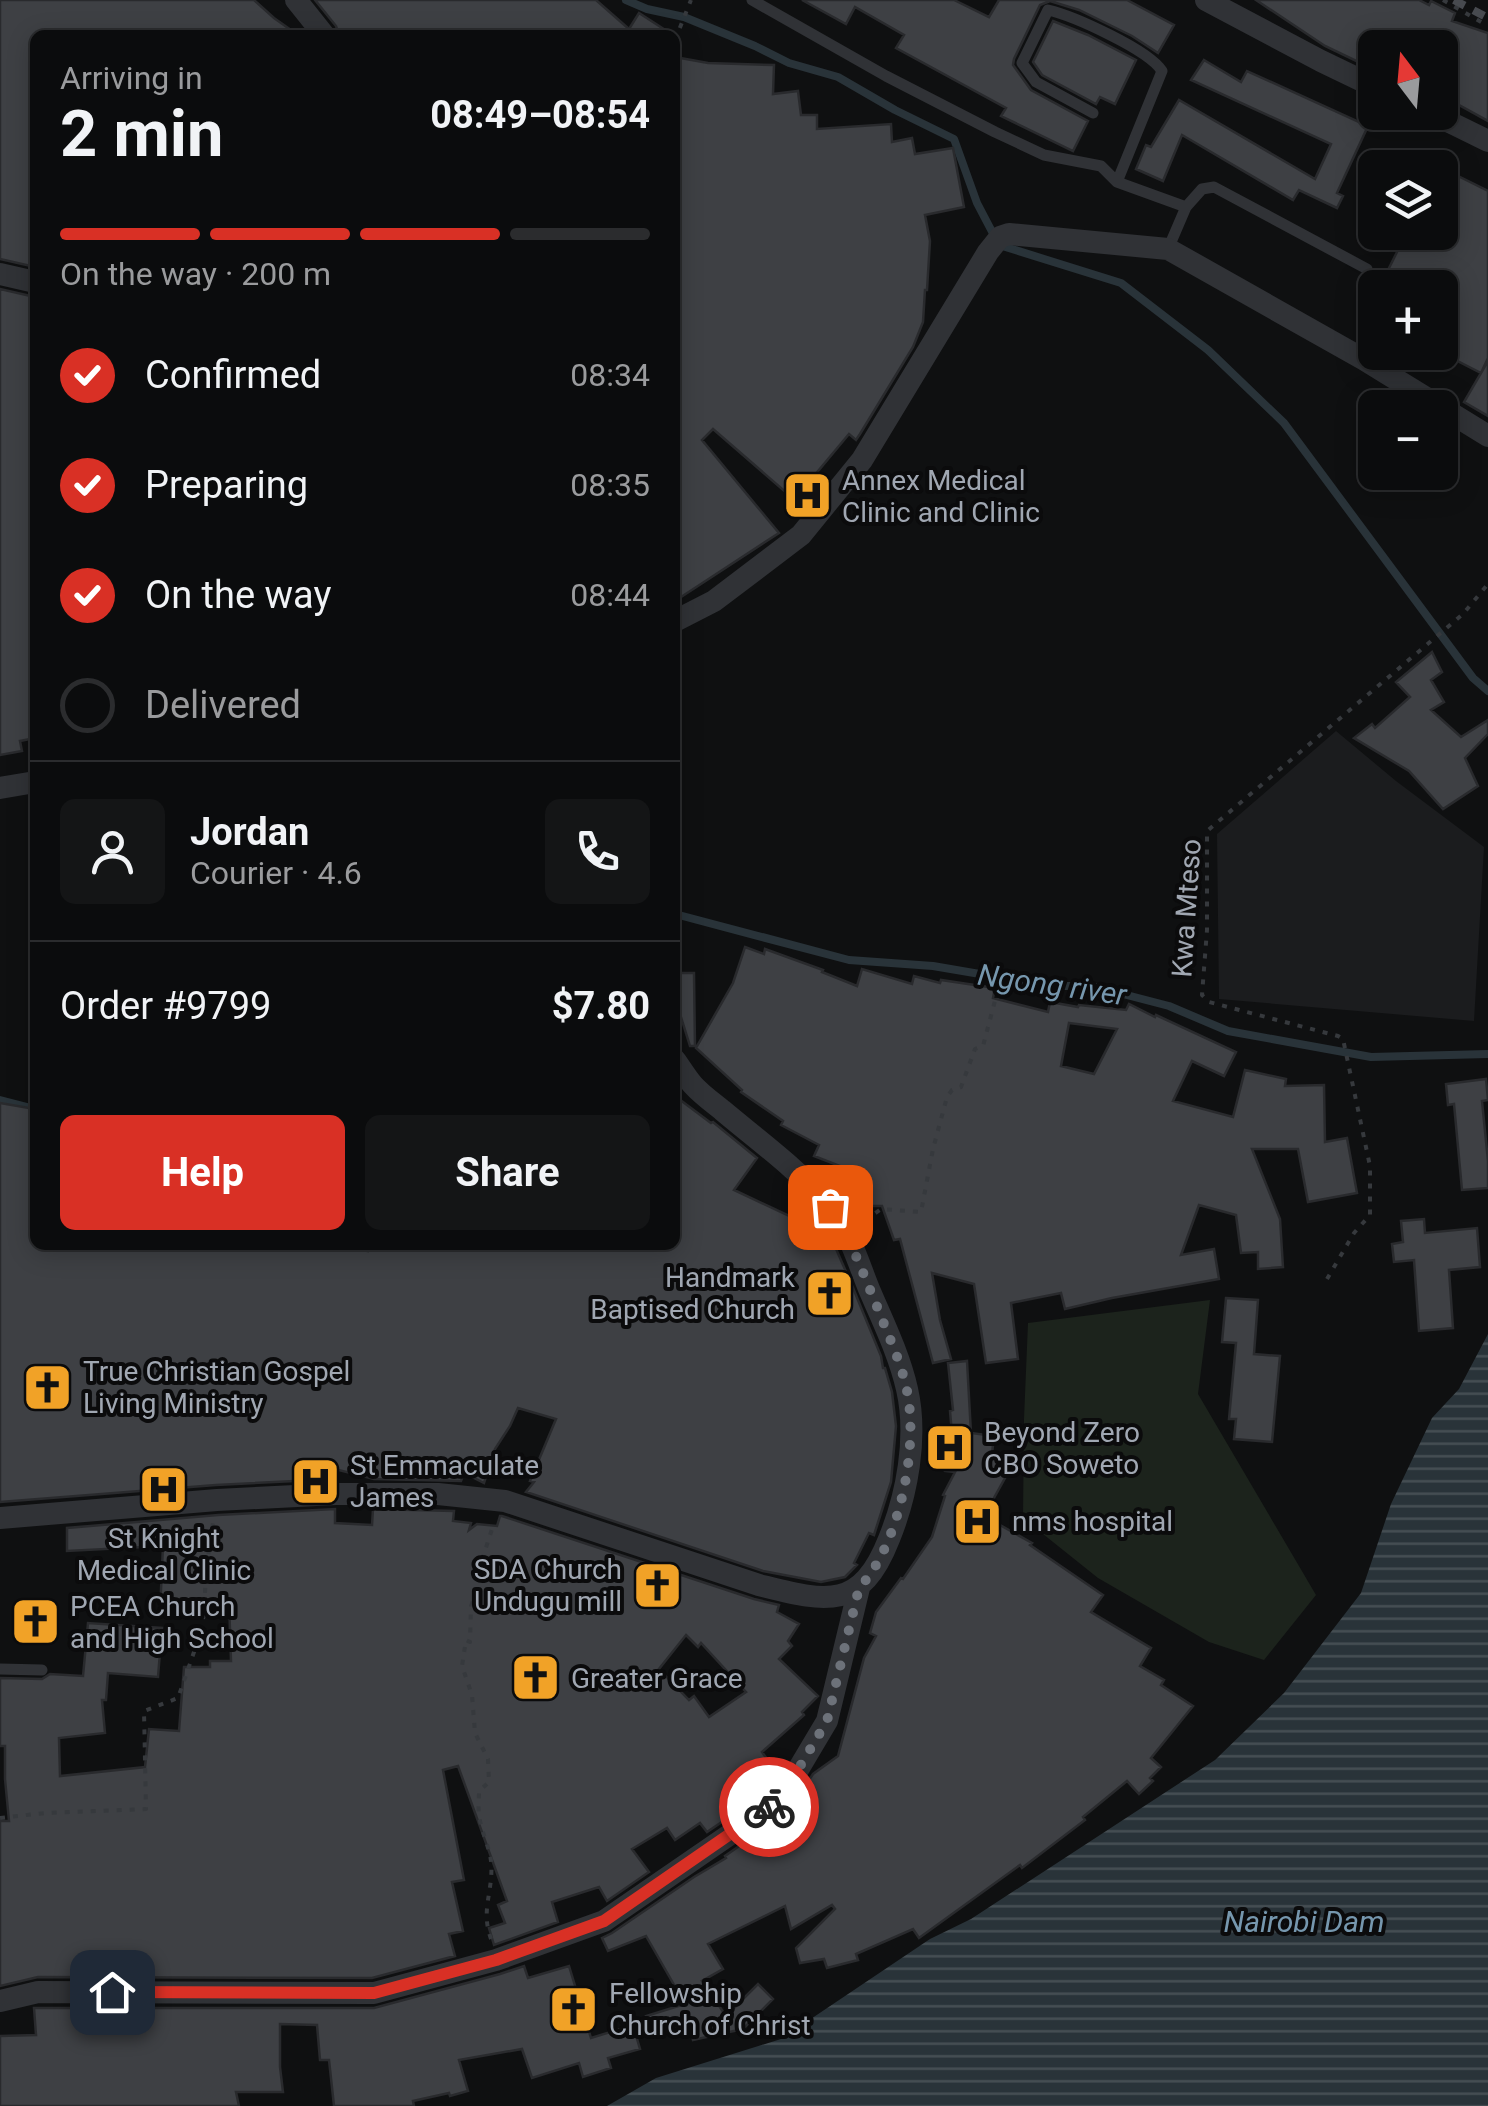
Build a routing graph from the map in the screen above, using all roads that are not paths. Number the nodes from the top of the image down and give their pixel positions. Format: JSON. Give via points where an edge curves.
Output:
{"nodes":[{"id":1,"x":296,"y":0,"type":"edge"},
{"id":2,"x":752,"y":0,"type":"edge"},
{"id":3,"x":1206,"y":0,"type":"edge"},
{"id":4,"x":320,"y":30,"type":"edge"},
{"id":5,"x":1358,"y":79,"type":"edge"},
{"id":6,"x":1093,"y":113,"type":"dead end"},
{"id":7,"x":1458,"y":126,"type":"edge"},
{"id":8,"x":1488,"y":141,"type":"edge"},
{"id":9,"x":1117,"y":182,"type":"junction"},
{"id":10,"x":1186,"y":207,"type":"junction"},
{"id":11,"x":1168,"y":249,"type":"junction"},
{"id":12,"x":1367,"y":269,"type":"dead end"},
{"id":13,"x":0,"y":274,"type":"edge"},
{"id":14,"x":30,"y":281,"type":"edge"},
{"id":15,"x":1488,"y":436,"type":"edge"},
{"id":16,"x":680,"y":619,"type":"edge"},
{"id":17,"x":30,"y":783,"type":"edge"},
{"id":18,"x":0,"y":788,"type":"edge"},
{"id":19,"x":680,"y":1067,"type":"edge"},
{"id":20,"x":0,"y":1518,"type":"edge"},
{"id":21,"x":859,"y":1588,"type":"junction"},
{"id":22,"x":0,"y":1669,"type":"edge"},
{"id":23,"x":42,"y":1670,"type":"dead end"},
{"id":24,"x":0,"y":2000,"type":"edge"}],
"edges":[{"from":1,"to":4,"type":"street"},
{"from":2,"to":9,"type":"lane","via":[[994,132],[1044,155],[1101,166]]},
{"from":3,"to":5,"type":"street"},
{"from":6,"to":9,"type":"lane","via":[[1036,82],[1022,64],[1048,10],[1108,34],[1162,72]]},
{"from":7,"to":8,"type":"street"},
{"from":9,"to":10,"type":"lane"},
{"from":10,"to":11,"type":"lane"},
{"from":10,"to":12,"type":"lane","via":[[1214,186]]},
{"from":11,"to":15,"type":"street"},
{"from":11,"to":16,"type":"street","via":[[1021,234],[995,242],[862,460],[801,535]]},
{"from":13,"to":14,"type":"street"},
{"from":17,"to":18,"type":"street"},
{"from":19,"to":21,"type":"street","via":[[830,1207],[898,1360],[911,1428],[904,1488],[888,1544]]},
{"from":20,"to":21,"type":"street","via":[[217,1500],[438,1494],[505,1502],[789,1592],[825,1597]]},
{"from":21,"to":24,"type":"street","via":[[827,1721],[780,1800],[604,1921],[374,1993],[38,1992]]},
{"from":22,"to":23,"type":"lane"}]}
